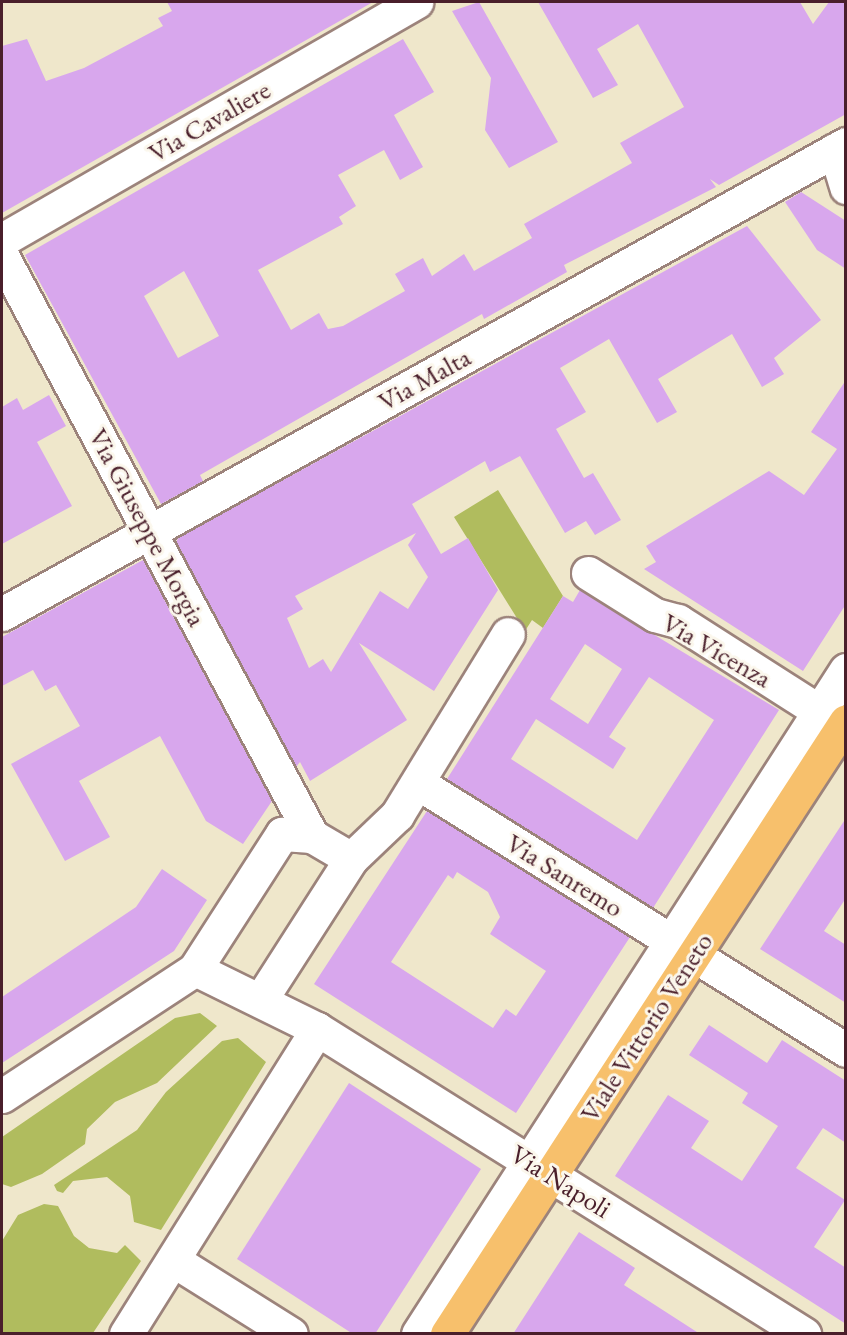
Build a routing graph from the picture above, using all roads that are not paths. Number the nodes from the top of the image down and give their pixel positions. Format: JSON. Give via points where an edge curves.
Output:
{"nodes":[{"id":1,"x":416,"y":2,"type":"edge"},
{"id":2,"x":840,"y":147,"type":"edge"},
{"id":3,"x":846,"y":187,"type":"edge"},
{"id":4,"x":2,"y":240,"type":"edge"},
{"id":5,"x":2,"y":256,"type":"edge"},
{"id":6,"x":151,"y":531,"type":"junction"},
{"id":7,"x":588,"y":573,"type":"dead end"},
{"id":8,"x":2,"y":614,"type":"edge"},
{"id":9,"x":508,"y":634,"type":"dead end"},
{"id":10,"x":846,"y":670,"type":"edge"},
{"id":11,"x":838,"y":722,"type":"edge"},
{"id":12,"x":427,"y":789,"type":"junction"},
{"id":13,"x":312,"y":836,"type":"junction"},
{"id":14,"x":351,"y":859,"type":"junction"},
{"id":15,"x":682,"y":948,"type":"junction"},
{"id":16,"x":195,"y":969,"type":"junction"},
{"id":17,"x":261,"y":999,"type":"junction"},
{"id":18,"x":317,"y":1029,"type":"junction"},
{"id":19,"x":846,"y":1050,"type":"edge"},
{"id":20,"x":2,"y":1096,"type":"edge"},
{"id":21,"x":540,"y":1168,"type":"junction"},
{"id":22,"x":183,"y":1266,"type":"junction"},
{"id":23,"x":126,"y":1334,"type":"edge"},
{"id":24,"x":291,"y":1334,"type":"edge"},
{"id":25,"x":418,"y":1334,"type":"edge"},
{"id":26,"x":447,"y":1334,"type":"edge"},
{"id":27,"x":804,"y":1334,"type":"edge"}],
"edges":[{"from":1,"to":4,"type":"street","name":"Via Cavaliere"},
{"from":2,"to":3,"type":"street"},
{"from":2,"to":6,"type":"street","name":"Via Malta"},
{"from":5,"to":6,"type":"street","name":"Via Giuseppe Morgia"},
{"from":6,"to":8,"type":"street","name":"Via Malta"},
{"from":6,"to":13,"type":"street","name":"Via Giuseppe Morgia"},
{"from":7,"to":11,"type":"street","name":"Via Vicenza","via":[[655,615],[678,621]]},
{"from":9,"to":12,"type":"street"},
{"from":10,"to":11,"type":"street"},
{"from":11,"to":15,"type":"main road","name":"Viale Vittorio Veneto"},
{"from":12,"to":14,"type":"street"},
{"from":12,"to":15,"type":"street","name":"Via Sanremo"},
{"from":13,"to":14,"type":"street"},
{"from":13,"to":16,"type":"street","via":[[282,834]]},
{"from":14,"to":17,"type":"street"},
{"from":15,"to":19,"type":"street","name":"Via Sanremo"},
{"from":15,"to":21,"type":"main road","name":"Viale Vittorio Veneto"},
{"from":16,"to":17,"type":"street","name":"Via Napoli"},
{"from":16,"to":20,"type":"street"},
{"from":17,"to":18,"type":"street","name":"Via Napoli"},
{"from":18,"to":21,"type":"street","name":"Via Napoli"},
{"from":18,"to":22,"type":"street"},
{"from":21,"to":25,"type":"street"},
{"from":21,"to":26,"type":"main road","name":"Viale Vittorio Veneto"},
{"from":21,"to":27,"type":"street","name":"Via Napoli"},
{"from":22,"to":23,"type":"street"},
{"from":22,"to":24,"type":"street"}]}
